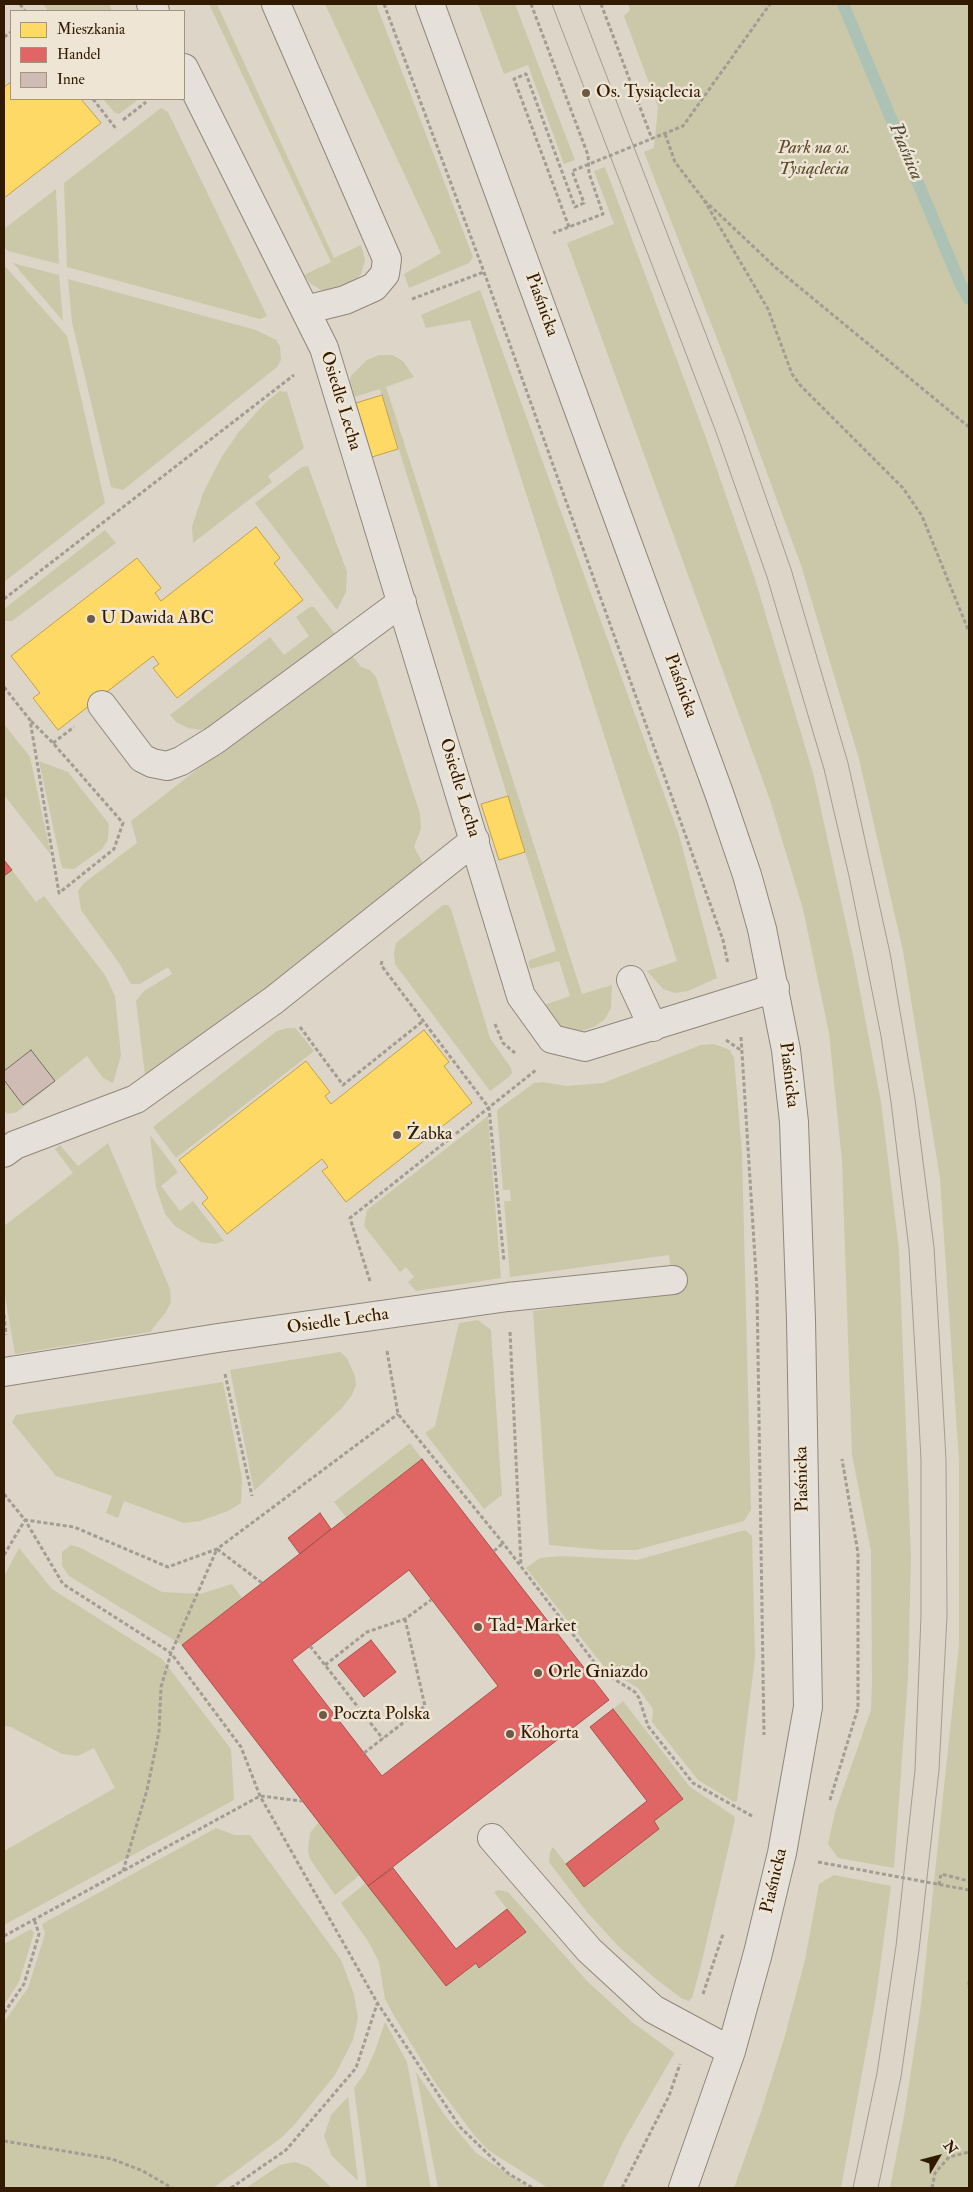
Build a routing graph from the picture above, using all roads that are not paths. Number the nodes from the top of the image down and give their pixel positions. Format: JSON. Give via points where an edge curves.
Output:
{"nodes":[{"id":1,"x":276,"y":4,"type":"edge"},
{"id":2,"x":430,"y":4,"type":"edge"},
{"id":3,"x":185,"y":70,"type":"edge"},
{"id":4,"x":305,"y":310,"type":"junction"},
{"id":5,"x":402,"y":602,"type":"junction"},
{"id":6,"x":102,"y":705,"type":"dead end"},
{"id":7,"x":475,"y":840,"type":"junction"},
{"id":8,"x":631,"y":980,"type":"dead end"},
{"id":9,"x":775,"y":988,"type":"junction"},
{"id":10,"x":653,"y":1027,"type":"junction"},
{"id":11,"x":8,"y":1145,"type":"edge"},
{"id":12,"x":673,"y":1280,"type":"dead end"},
{"id":13,"x":4,"y":1372,"type":"edge"},
{"id":14,"x":492,"y":1838,"type":"dead end"},
{"id":15,"x":731,"y":2051,"type":"junction"},
{"id":16,"x":683,"y":2188,"type":"edge"}],
"edges":[{"from":1,"to":4,"type":"street","via":[[386,259],[385,274],[374,287],[345,300]]},
{"from":2,"to":9,"type":"street","name":"Piaśnicka","via":[[719,793],[747,875]]},
{"from":3,"to":4,"type":"street","name":"Osiedle Lecha"},
{"from":4,"to":5,"type":"street","name":"Osiedle Lecha","via":[[324,348]]},
{"from":5,"to":6,"type":"street","via":[[215,740],[167,766],[152,764],[142,758]]},
{"from":5,"to":7,"type":"street","name":"Osiedle Lecha"},
{"from":7,"to":10,"type":"street","name":"Osiedle Lecha","via":[[521,996],[552,1039],[585,1047]]},
{"from":7,"to":11,"type":"street","via":[[274,1000],[136,1099]]},
{"from":8,"to":10,"type":"street"},
{"from":9,"to":10,"type":"street","name":"Osiedle Lecha"},
{"from":9,"to":15,"type":"street","name":"Piaśnicka","via":[[794,1122],[808,1707],[782,1853]]},
{"from":12,"to":13,"type":"street","name":"Osiedle Lecha","via":[[508,1297]]},
{"from":14,"to":15,"type":"street","via":[[589,1950],[653,2009]]},
{"from":15,"to":16,"type":"street","name":"Piaśnicka"}]}
